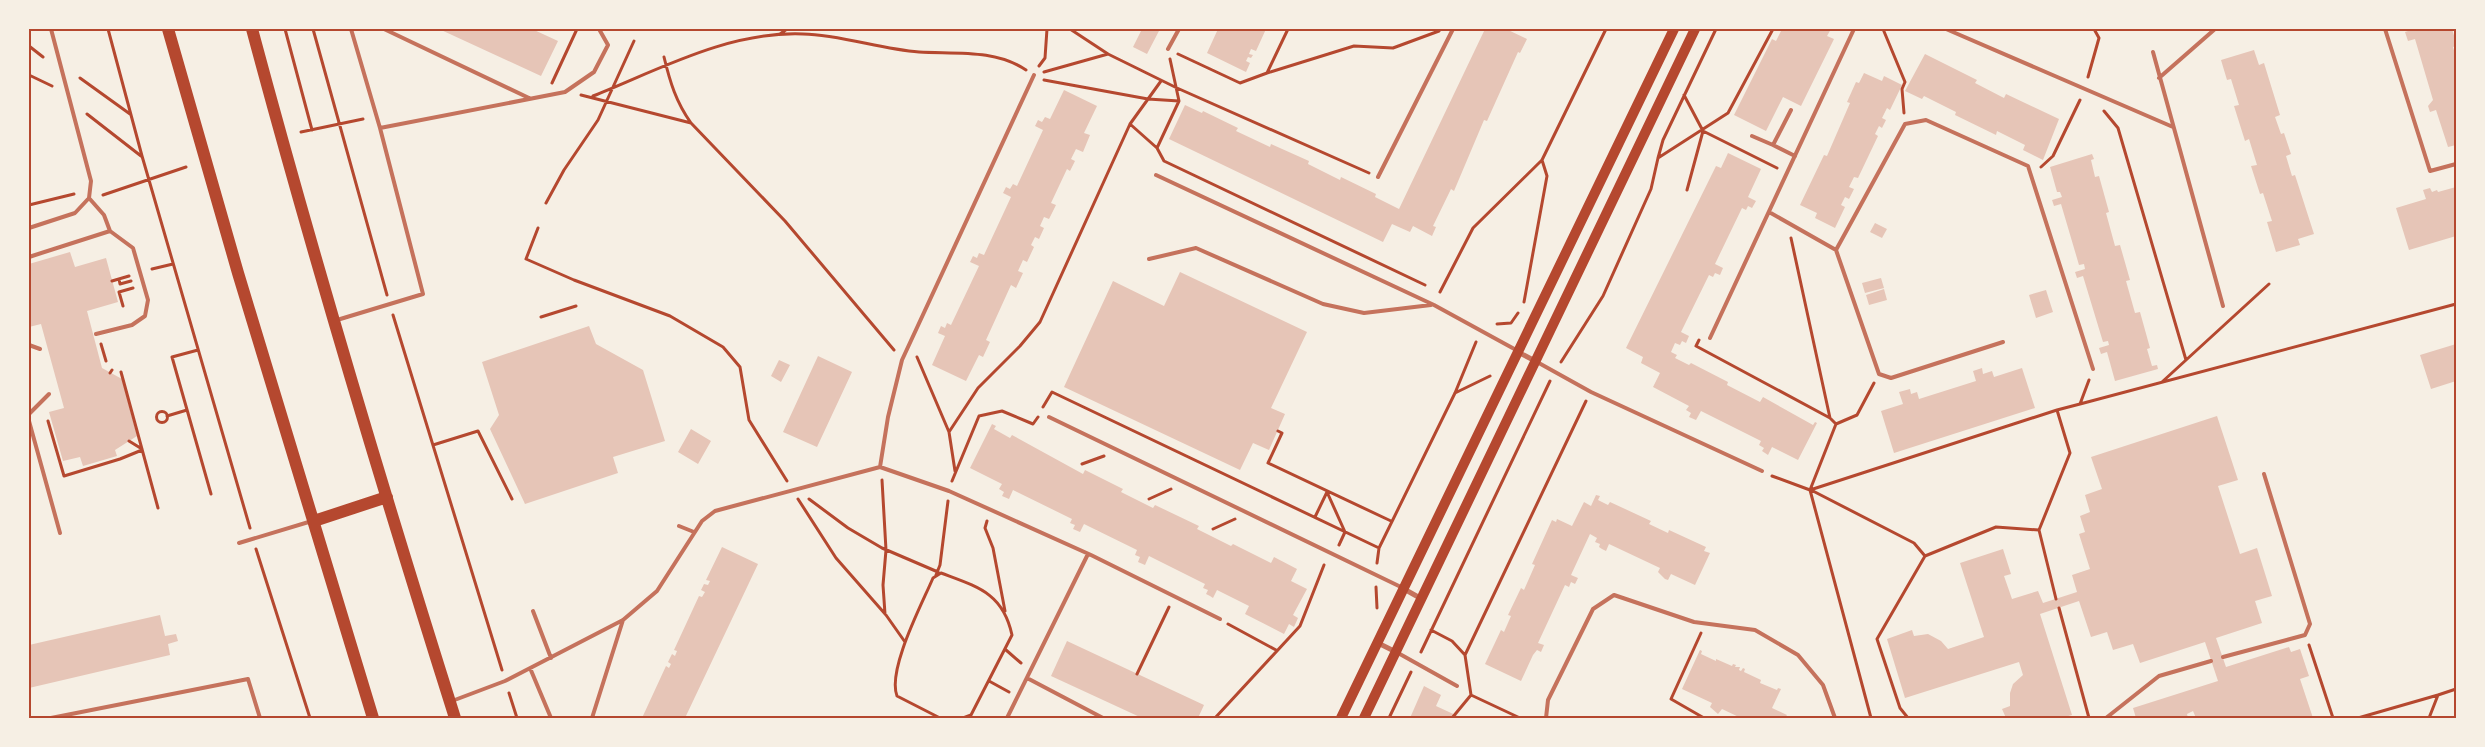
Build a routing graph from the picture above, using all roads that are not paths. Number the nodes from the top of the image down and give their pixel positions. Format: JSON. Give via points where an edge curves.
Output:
{"nodes":[{"id":1,"x":51,"y":29,"type":"edge"},
{"id":2,"x":168,"y":29,"type":"edge"},
{"id":3,"x":252,"y":29,"type":"edge"},
{"id":4,"x":351,"y":29,"type":"edge"},
{"id":5,"x":384,"y":29,"type":"edge"},
{"id":6,"x":599,"y":29,"type":"edge"},
{"id":7,"x":1178,"y":29,"type":"edge"},
{"id":8,"x":1453,"y":29,"type":"edge"},
{"id":9,"x":1674,"y":29,"type":"edge"},
{"id":10,"x":1695,"y":29,"type":"edge"},
{"id":11,"x":1854,"y":29,"type":"edge"},
{"id":12,"x":1946,"y":29,"type":"edge"},
{"id":13,"x":2215,"y":29,"type":"edge"},
{"id":14,"x":2385,"y":29,"type":"edge"},
{"id":15,"x":1168,"y":49,"type":"road end"},
{"id":16,"x":2153,"y":52,"type":"dead end"},
{"id":17,"x":1034,"y":75,"type":"road end"},
{"id":18,"x":2159,"y":78,"type":"junction"},
{"id":19,"x":529,"y":98,"type":"junction"},
{"id":20,"x":1791,"y":110,"type":"dead end"},
{"id":21,"x":2173,"y":127,"type":"junction"},
{"id":22,"x":380,"y":128,"type":"junction"},
{"id":23,"x":1752,"y":136,"type":"dead end"},
{"id":24,"x":1773,"y":145,"type":"junction"},
{"id":25,"x":1795,"y":156,"type":"junction"},
{"id":26,"x":2456,"y":164,"type":"edge"},
{"id":27,"x":1156,"y":175,"type":"dead end"},
{"id":28,"x":1378,"y":177,"type":"road end"},
{"id":29,"x":89,"y":198,"type":"junction"},
{"id":30,"x":1769,"y":212,"type":"junction"},
{"id":31,"x":29,"y":228,"type":"edge"},
{"id":32,"x":110,"y":231,"type":"junction"},
{"id":33,"x":1836,"y":250,"type":"junction"},
{"id":34,"x":29,"y":257,"type":"edge"},
{"id":35,"x":1150,"y":260,"type":"dead end"},
{"id":36,"x":1434,"y":305,"type":"junction"},
{"id":37,"x":2224,"y":306,"type":"dead end"},
{"id":38,"x":335,"y":321,"type":"junction"},
{"id":39,"x":96,"y":334,"type":"dead end"},
{"id":40,"x":1710,"y":338,"type":"dead end"},
{"id":41,"x":2002,"y":342,"type":"dead end"},
{"id":42,"x":29,"y":345,"type":"edge"},
{"id":43,"x":40,"y":349,"type":"dead end"},
{"id":44,"x":1518,"y":351,"type":"junction"},
{"id":45,"x":1536,"y":362,"type":"junction"},
{"id":46,"x":2092,"y":369,"type":"road end"},
{"id":47,"x":49,"y":394,"type":"dead end"},
{"id":48,"x":29,"y":414,"type":"edge"},
{"id":49,"x":1049,"y":417,"type":"dead end"},
{"id":50,"x":29,"y":421,"type":"edge"},
{"id":51,"x":880,"y":467,"type":"junction"},
{"id":52,"x":1762,"y":471,"type":"road end"},
{"id":53,"x":2264,"y":474,"type":"dead end"},
{"id":54,"x":387,"y":497,"type":"junction"},
{"id":55,"x":314,"y":521,"type":"junction"},
{"id":56,"x":679,"y":526,"type":"dead end"},
{"id":57,"x":694,"y":532,"type":"junction"},
{"id":58,"x":60,"y":533,"type":"dead end"},
{"id":59,"x":239,"y":543,"type":"dead end"},
{"id":60,"x":1088,"y":554,"type":"junction"},
{"id":61,"x":1404,"y":589,"type":"junction"},
{"id":62,"x":1420,"y":598,"type":"junction"},
{"id":63,"x":533,"y":611,"type":"dead end"},
{"id":64,"x":1220,"y":619,"type":"road end"},
{"id":65,"x":623,"y":620,"type":"junction"},
{"id":66,"x":1378,"y":642,"type":"junction"},
{"id":67,"x":1396,"y":652,"type":"junction"},
{"id":68,"x":2223,"y":657,"type":"dead end"},
{"id":69,"x":551,"y":658,"type":"junction"},
{"id":70,"x":2211,"y":661,"type":"dead end"},
{"id":71,"x":530,"y":668,"type":"junction"},
{"id":72,"x":1027,"y":678,"type":"junction"},
{"id":73,"x":1457,"y":686,"type":"dead end"},
{"id":74,"x":450,"y":702,"type":"junction"},
{"id":75,"x":51,"y":718,"type":"edge"},
{"id":76,"x":260,"y":718,"type":"edge"},
{"id":77,"x":373,"y":718,"type":"edge"},
{"id":78,"x":455,"y":718,"type":"edge"},
{"id":79,"x":551,"y":718,"type":"edge"},
{"id":80,"x":592,"y":718,"type":"edge"},
{"id":81,"x":1007,"y":718,"type":"edge"},
{"id":82,"x":1103,"y":718,"type":"edge"},
{"id":83,"x":1341,"y":718,"type":"edge"},
{"id":84,"x":1364,"y":718,"type":"edge"},
{"id":85,"x":1546,"y":718,"type":"edge"},
{"id":86,"x":1835,"y":718,"type":"edge"},
{"id":87,"x":1936,"y":718,"type":"edge"},
{"id":88,"x":1943,"y":718,"type":"edge"},
{"id":89,"x":2106,"y":718,"type":"edge"}],
"edges":[{"from":1,"to":29,"type":"lane","via":[[91,181]]},
{"from":2,"to":55,"type":"main road"},
{"from":3,"to":38,"type":"main road"},
{"from":4,"to":22,"type":"lane"},
{"from":5,"to":19,"type":"lane"},
{"from":6,"to":19,"type":"lane","via":[[608,45],[594,72],[565,92]]},
{"from":7,"to":15,"type":"lane"},
{"from":8,"to":28,"type":"lane"},
{"from":9,"to":44,"type":"main road"},
{"from":10,"to":45,"type":"main road"},
{"from":11,"to":25,"type":"lane"},
{"from":12,"to":21,"type":"lane"},
{"from":13,"to":18,"type":"lane"},
{"from":14,"to":26,"type":"lane","via":[[2430,171]]},
{"from":16,"to":18,"type":"lane"},
{"from":17,"to":51,"type":"lane","via":[[902,360]]},
{"from":18,"to":21,"type":"lane"},
{"from":19,"to":22,"type":"lane"},
{"from":20,"to":24,"type":"lane"},
{"from":21,"to":37,"type":"lane"},
{"from":22,"to":38,"type":"lane","via":[[423,294]]},
{"from":23,"to":24,"type":"lane"},
{"from":24,"to":25,"type":"lane"},
{"from":25,"to":30,"type":"lane"},
{"from":27,"to":36,"type":"lane"},
{"from":29,"to":31,"type":"lane","via":[[75,213]]},
{"from":29,"to":32,"type":"lane","via":[[104,216]]},
{"from":30,"to":33,"type":"lane"},
{"from":30,"to":40,"type":"lane"},
{"from":32,"to":34,"type":"lane"},
{"from":32,"to":39,"type":"lane","via":[[133,248],[148,300],[145,316],[132,325]]},
{"from":33,"to":41,"type":"lane","via":[[1879,374],[1891,378]]},
{"from":33,"to":46,"type":"lane","via":[[1905,124],[1926,120],[2028,166]]},
{"from":35,"to":36,"type":"lane","via":[[1196,248],[1323,304],[1364,313]]},
{"from":36,"to":44,"type":"lane"},
{"from":38,"to":54,"type":"main road"},
{"from":42,"to":43,"type":"lane"},
{"from":44,"to":45,"type":"street"},
{"from":44,"to":61,"type":"main road"},
{"from":45,"to":52,"type":"lane","via":[[1591,392]]},
{"from":45,"to":62,"type":"main road"},
{"from":47,"to":48,"type":"lane"},
{"from":49,"to":61,"type":"lane"},
{"from":50,"to":58,"type":"lane"},
{"from":51,"to":57,"type":"lane","via":[[715,511],[702,520]]},
{"from":51,"to":60,"type":"lane","via":[[949,491]]},
{"from":53,"to":68,"type":"lane","via":[[2310,624],[2305,635]]},
{"from":54,"to":55,"type":"main road"},
{"from":54,"to":74,"type":"main road"},
{"from":55,"to":59,"type":"lane"},
{"from":55,"to":77,"type":"main road"},
{"from":56,"to":57,"type":"lane"},
{"from":57,"to":65,"type":"lane","via":[[657,591]]},
{"from":60,"to":64,"type":"lane"},
{"from":60,"to":72,"type":"lane"},
{"from":61,"to":62,"type":"street"},
{"from":61,"to":66,"type":"main road"},
{"from":62,"to":67,"type":"main road"},
{"from":63,"to":69,"type":"lane"},
{"from":65,"to":69,"type":"lane"},
{"from":65,"to":80,"type":"lane"},
{"from":66,"to":67,"type":"street"},
{"from":66,"to":83,"type":"main road"},
{"from":67,"to":73,"type":"lane"},
{"from":67,"to":84,"type":"main road"},
{"from":69,"to":71,"type":"lane"},
{"from":70,"to":89,"type":"lane","via":[[2159,676]]},
{"from":71,"to":74,"type":"lane"},
{"from":71,"to":79,"type":"lane"},
{"from":72,"to":81,"type":"lane"},
{"from":72,"to":82,"type":"lane"},
{"from":74,"to":78,"type":"main road"},
{"from":75,"to":76,"type":"lane","via":[[248,680]]},
{"from":85,"to":86,"type":"lane","via":[[1548,700],[1593,609],[1614,595],[1694,622],[1755,630],[1798,655],[1823,685]]},
{"from":87,"to":88,"type":"lane"}]}
